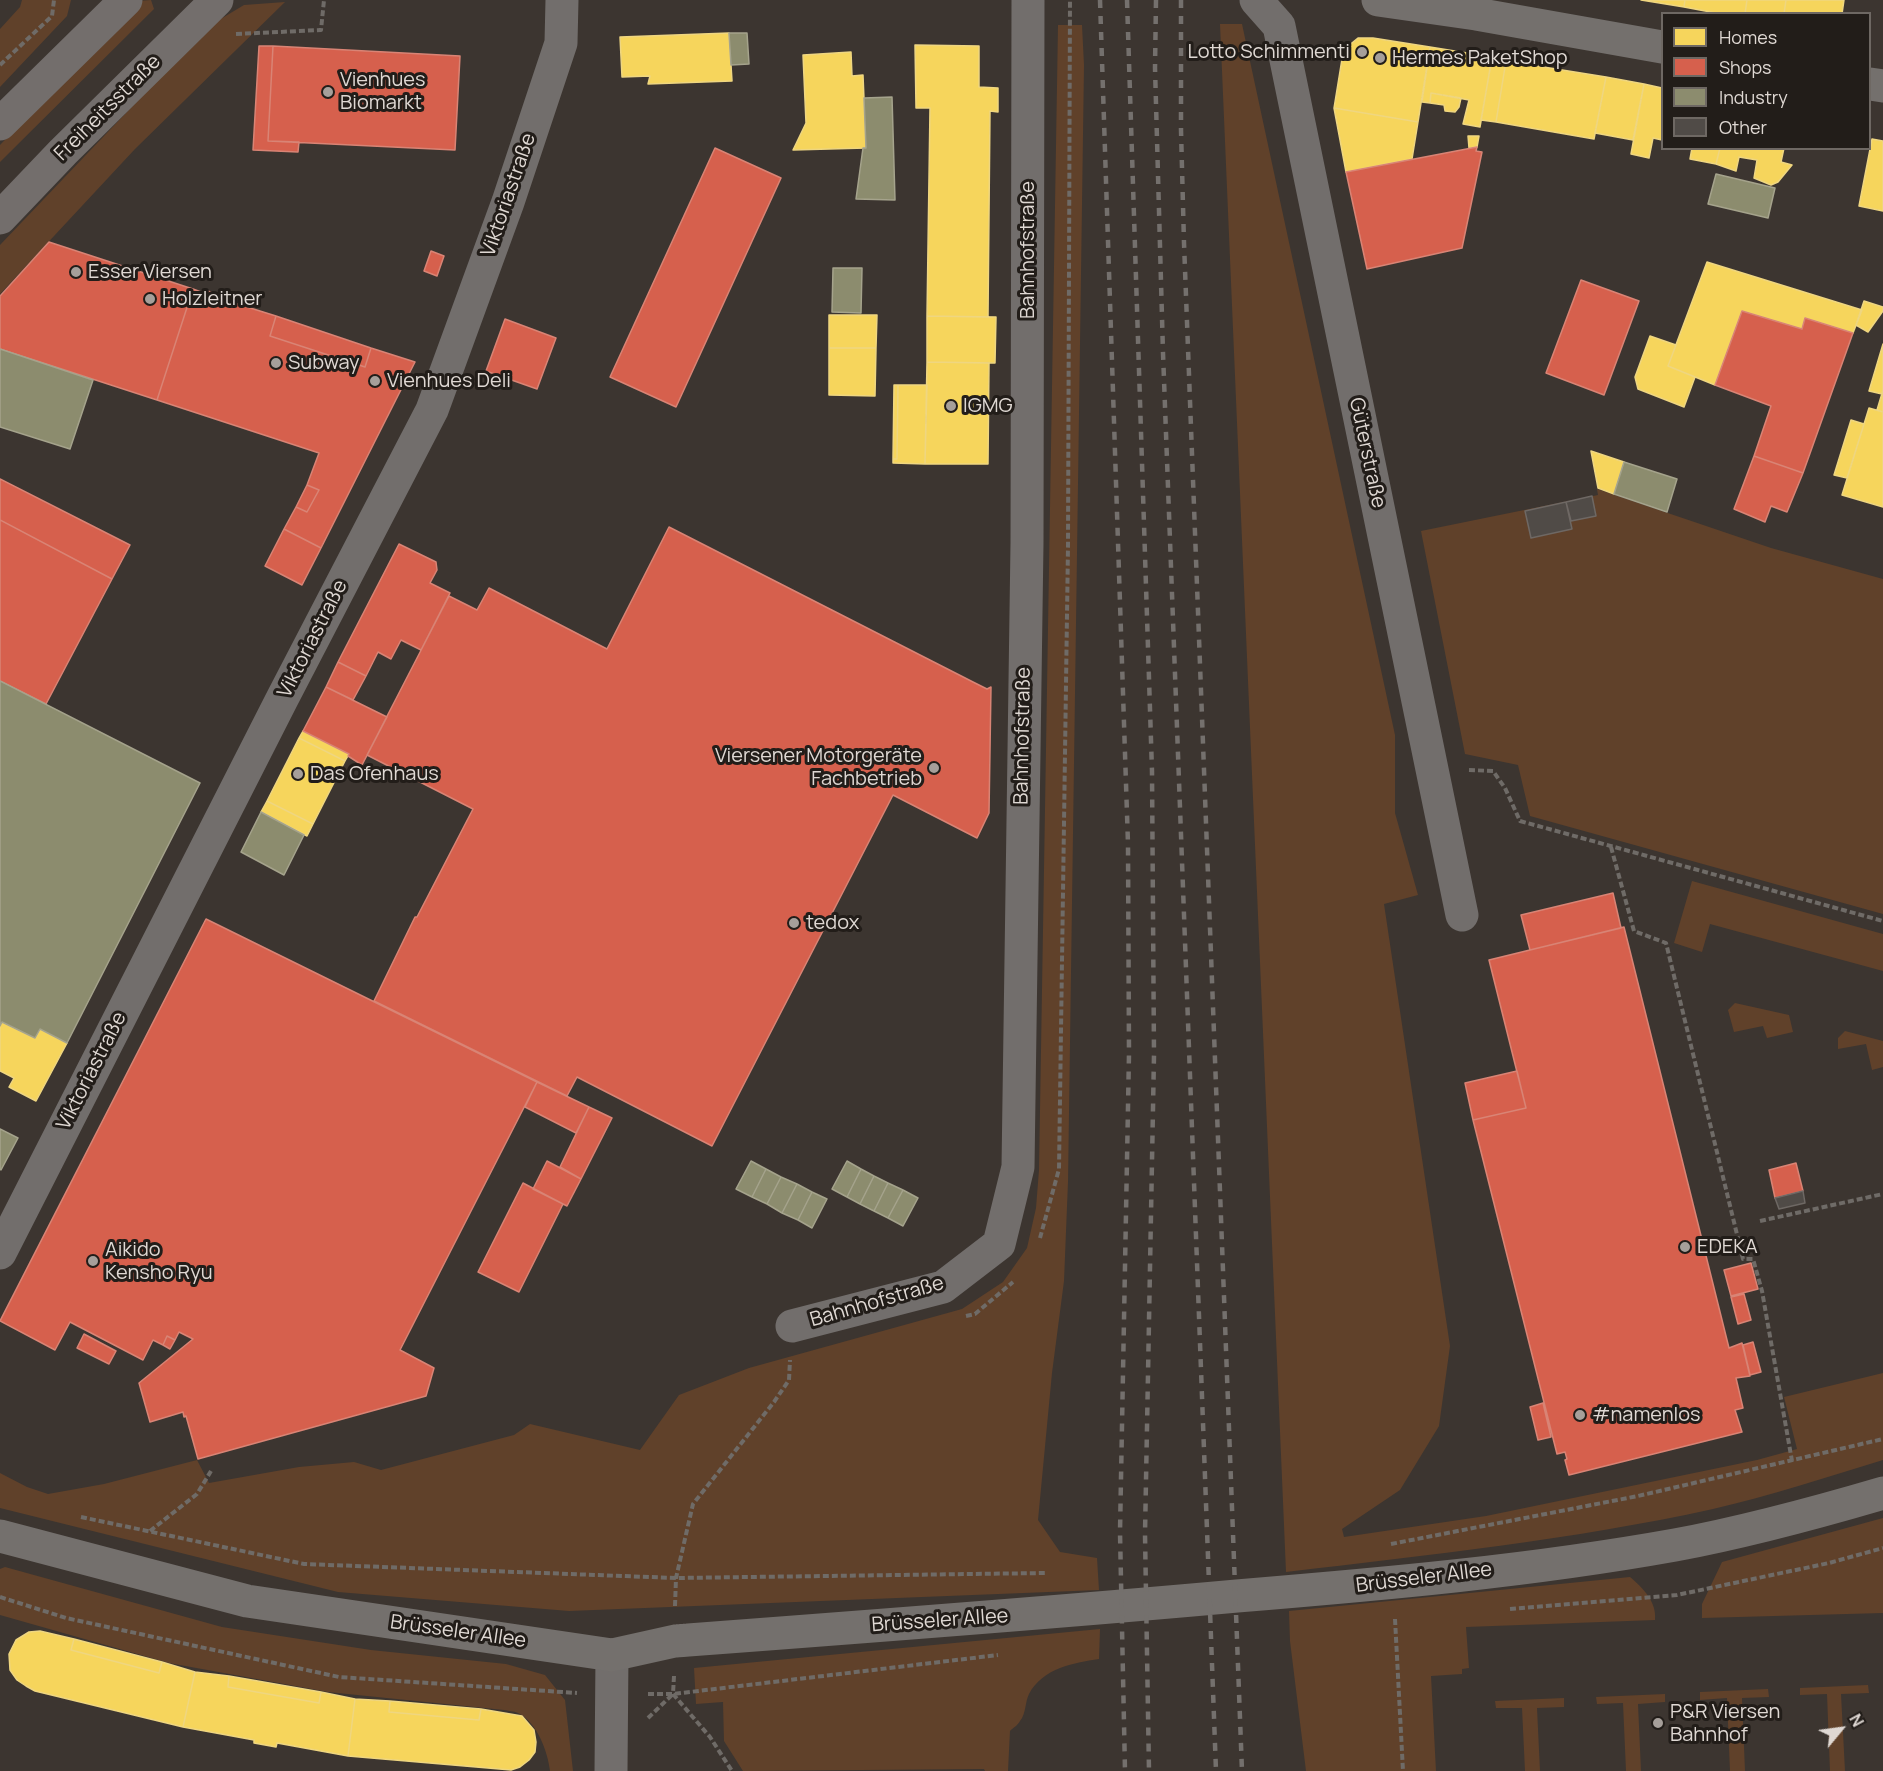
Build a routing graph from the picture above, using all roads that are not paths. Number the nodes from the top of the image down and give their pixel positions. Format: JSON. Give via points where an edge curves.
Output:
{"nodes":[{"id":1,"x":126,"y":0,"type":"edge"},
{"id":2,"x":217,"y":0,"type":"edge"},
{"id":3,"x":562,"y":0,"type":"edge"},
{"id":4,"x":1028,"y":0,"type":"edge"},
{"id":5,"x":1256,"y":0,"type":"edge"},
{"id":6,"x":1378,"y":0,"type":"edge"},
{"id":7,"x":1661,"y":47,"type":"edge"},
{"id":8,"x":0,"y":124,"type":"edge"},
{"id":9,"x":0,"y":218,"type":"edge"},
{"id":10,"x":1462,"y":915,"type":"dead end"},
{"id":11,"x":0,"y":1253,"type":"edge"},
{"id":12,"x":792,"y":1326,"type":"road end"},
{"id":13,"x":1883,"y":1493,"type":"edge"},
{"id":14,"x":0,"y":1536,"type":"edge"},
{"id":15,"x":612,"y":1655,"type":"junction"},
{"id":16,"x":611,"y":1771,"type":"edge"}],
"edges":[{"from":1,"to":8,"type":"main road"},
{"from":2,"to":9,"type":"main road","name":"Freiheitsstraße"},
{"from":3,"to":11,"type":"street","name":"Viktoriastraße","via":[[561,44],[432,410]]},
{"from":4,"to":12,"type":"street","name":"Bahnhofstraße","via":[[1027,543],[1018,1167],[999,1244],[944,1287]]},
{"from":5,"to":10,"type":"street","name":"Güterstraße","via":[[1279,26]]},
{"from":6,"to":7,"type":"main road"},
{"from":13,"to":15,"type":"main road","name":"Brüsseler Allee","via":[[1677,1544],[1589,1558],[1389,1583],[675,1641]]},
{"from":14,"to":15,"type":"main road","name":"Brüsseler Allee","via":[[247,1601]]},
{"from":15,"to":16,"type":"street"}]}
